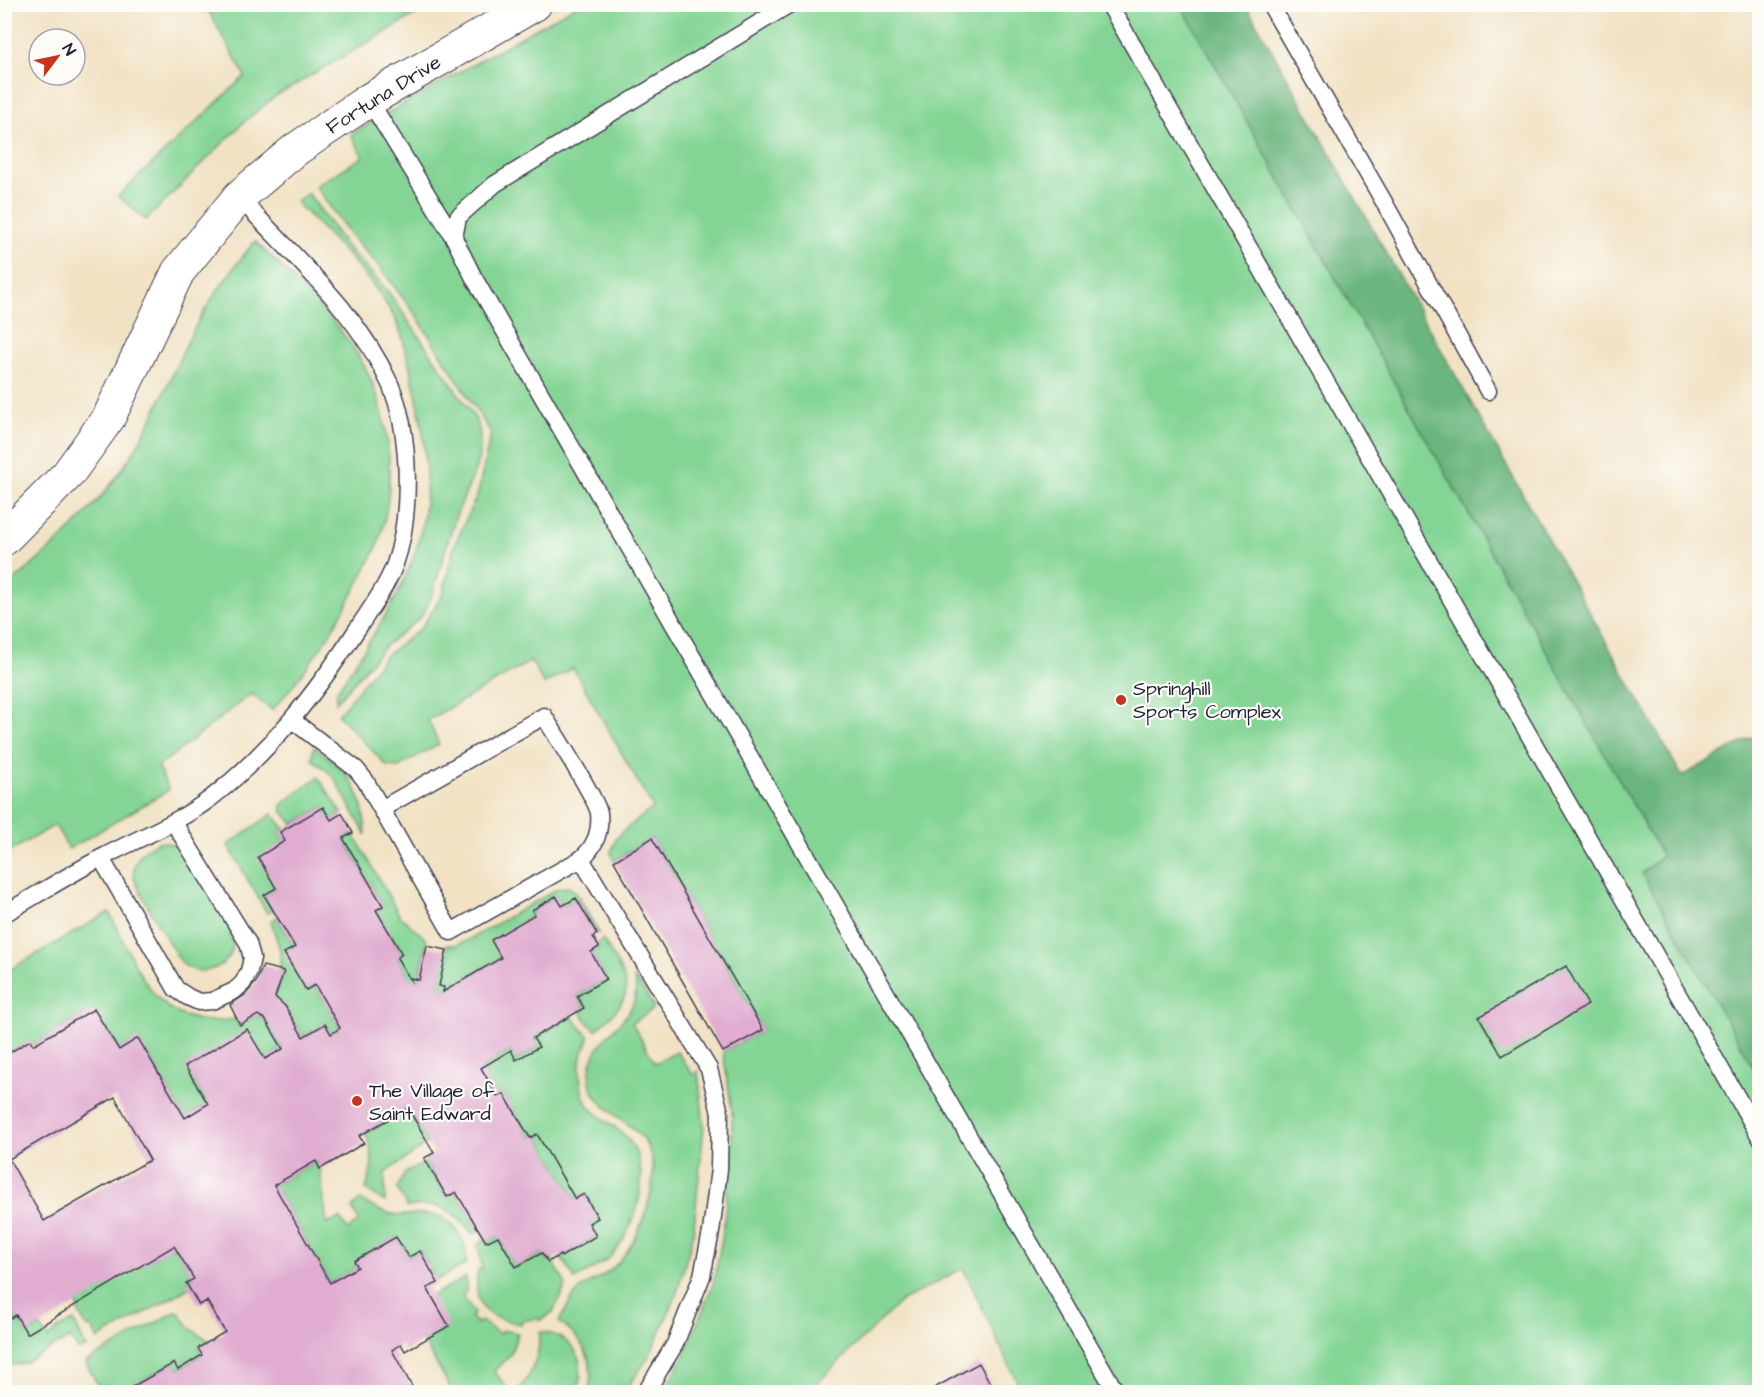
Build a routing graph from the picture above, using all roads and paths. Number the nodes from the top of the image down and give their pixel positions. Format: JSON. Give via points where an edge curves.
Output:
{"nodes":[{"id":1,"x":535,"y":4,"type":"edge"},
{"id":2,"x":790,"y":4,"type":"edge"},
{"id":3,"x":1109,"y":4,"type":"edge"},
{"id":4,"x":1270,"y":4,"type":"edge"},
{"id":5,"x":369,"y":100,"type":"junction"},
{"id":6,"x":239,"y":197,"type":"junction"},
{"id":7,"x":454,"y":238,"type":"junction"},
{"id":8,"x":1488,"y":391,"type":"dead end"},
{"id":9,"x":4,"y":539,"type":"edge"},
{"id":10,"x":292,"y":720,"type":"junction"},
{"id":11,"x":382,"y":808,"type":"junction"},
{"id":12,"x":174,"y":822,"type":"junction"},
{"id":13,"x":100,"y":858,"type":"junction"},
{"id":14,"x":581,"y":859,"type":"junction"},
{"id":15,"x":4,"y":914,"type":"edge"},
{"id":16,"x":1760,"y":1137,"type":"edge"},
{"id":17,"x":646,"y":1392,"type":"edge"},
{"id":18,"x":1116,"y":1392,"type":"edge"}],
"edges":[{"from":1,"to":5,"type":"street","name":"Fortuna Drive"},
{"from":2,"to":7,"type":"lane","via":[[495,184],[458,217]]},
{"from":3,"to":16,"type":"lane"},
{"from":4,"to":8,"type":"lane"},
{"from":5,"to":6,"type":"street","name":"Fortuna Drive","via":[[295,150]]},
{"from":5,"to":7,"type":"lane"},
{"from":6,"to":9,"type":"street","name":"Fortuna Drive","via":[[178,272],[109,417],[68,474]]},
{"from":6,"to":10,"type":"lane","via":[[323,284],[365,336],[391,386],[404,435],[403,525],[394,565],[368,612]]},
{"from":7,"to":18,"type":"lane"},
{"from":10,"to":11,"type":"lane","via":[[356,770]]},
{"from":10,"to":12,"type":"lane","via":[[267,749],[228,783]]},
{"from":11,"to":14,"type":"lane","via":[[451,932]]},
{"from":11,"to":14,"type":"lane","via":[[544,716],[599,811],[597,839]]},
{"from":12,"to":13,"type":"lane"},
{"from":12,"to":13,"type":"lane","via":[[248,944],[252,958],[243,983],[223,998],[199,1002],[176,989]]},
{"from":13,"to":15,"type":"lane"},
{"from":14,"to":17,"type":"lane","via":[[709,1069],[720,1113],[718,1169],[702,1276],[675,1344]]}]}
